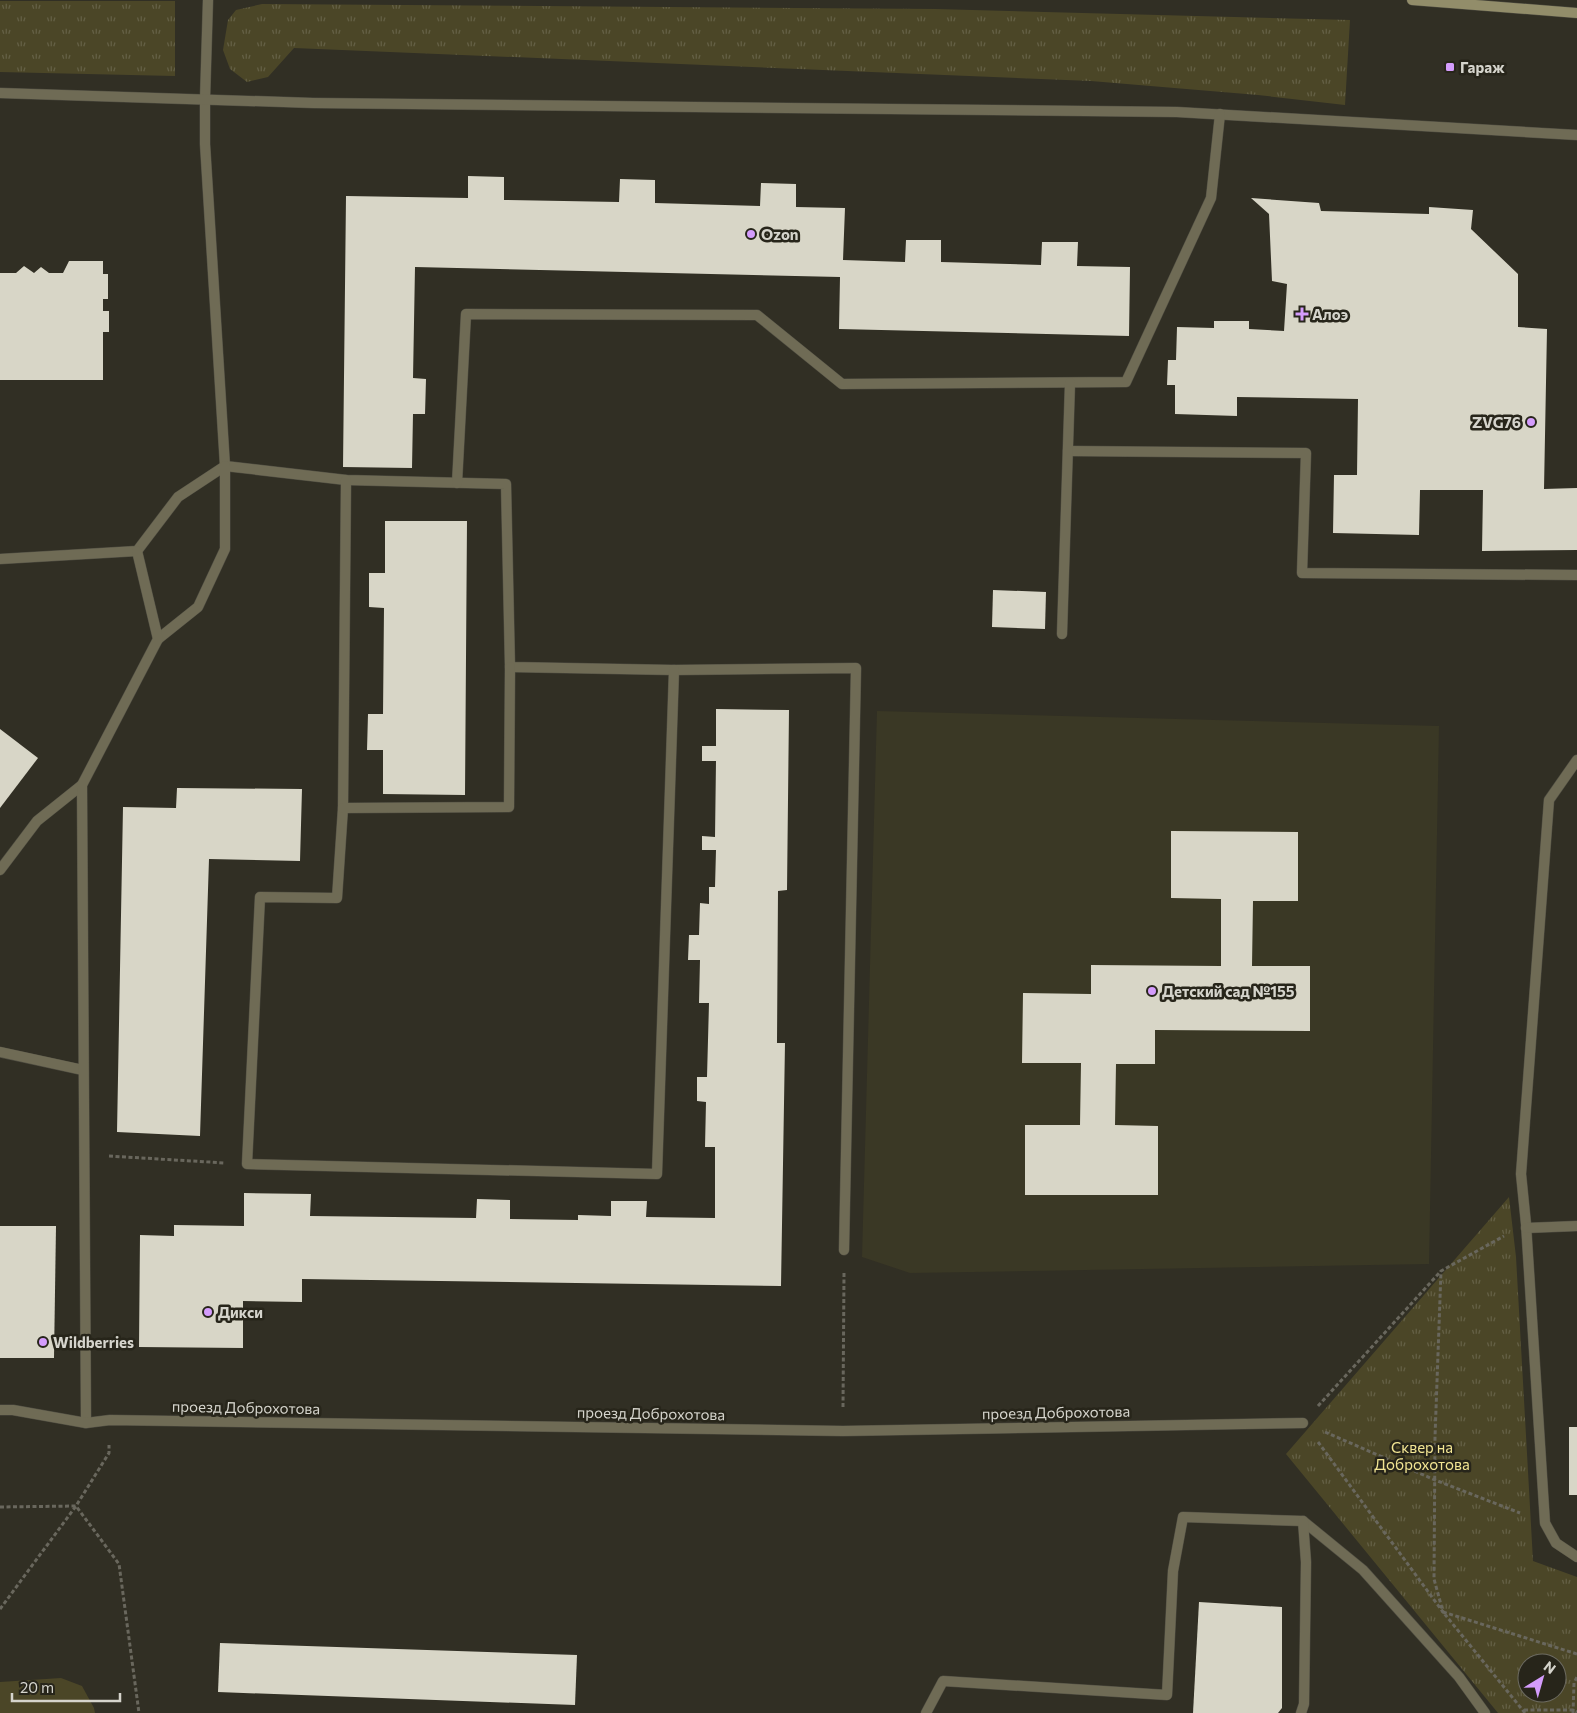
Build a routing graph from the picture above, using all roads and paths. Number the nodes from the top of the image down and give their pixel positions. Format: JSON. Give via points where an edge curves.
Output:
{"nodes":[{"id":1,"x":208,"y":0,"type":"edge"},
{"id":2,"x":1412,"y":0,"type":"edge"},
{"id":3,"x":1577,"y":13,"type":"edge"},
{"id":4,"x":0,"y":93,"type":"edge"},
{"id":5,"x":204,"y":99,"type":"junction"},
{"id":6,"x":1220,"y":114,"type":"junction"},
{"id":7,"x":1577,"y":135,"type":"edge"},
{"id":8,"x":1070,"y":383,"type":"junction"},
{"id":9,"x":1068,"y":451,"type":"junction"},
{"id":10,"x":225,"y":466,"type":"junction"},
{"id":11,"x":346,"y":480,"type":"junction"},
{"id":12,"x":457,"y":483,"type":"junction"},
{"id":13,"x":137,"y":551,"type":"junction"},
{"id":14,"x":0,"y":560,"type":"edge"},
{"id":15,"x":1577,"y":575,"type":"edge"},
{"id":16,"x":1062,"y":634,"type":"dead end"},
{"id":17,"x":158,"y":640,"type":"junction"},
{"id":18,"x":510,"y":667,"type":"junction"},
{"id":19,"x":674,"y":670,"type":"junction"},
{"id":20,"x":1577,"y":760,"type":"edge"},
{"id":21,"x":82,"y":785,"type":"junction"},
{"id":22,"x":342,"y":808,"type":"junction"},
{"id":23,"x":0,"y":870,"type":"edge"},
{"id":24,"x":0,"y":1052,"type":"edge"},
{"id":25,"x":83,"y":1070,"type":"junction"},
{"id":26,"x":83,"y":1154,"type":"junction"},
{"id":27,"x":247,"y":1164,"type":"junction"},
{"id":28,"x":1526,"y":1226,"type":"junction"},
{"id":29,"x":1577,"y":1226,"type":"edge"},
{"id":30,"x":844,"y":1250,"type":"joint"},
{"id":31,"x":1441,"y":1271,"type":"junction"},
{"id":32,"x":0,"y":1410,"type":"edge"},
{"id":33,"x":110,"y":1420,"type":"junction"},
{"id":34,"x":86,"y":1422,"type":"junction"},
{"id":35,"x":1303,"y":1422,"type":"junction"},
{"id":36,"x":843,"y":1431,"type":"junction"},
{"id":37,"x":1435,"y":1480,"type":"junction"},
{"id":38,"x":76,"y":1506,"type":"junction"},
{"id":39,"x":0,"y":1507,"type":"edge"},
{"id":40,"x":1303,"y":1521,"type":"junction"},
{"id":41,"x":1546,"y":1523,"type":"junction"},
{"id":42,"x":1577,"y":1557,"type":"edge"},
{"id":43,"x":0,"y":1609,"type":"edge"},
{"id":44,"x":1443,"y":1612,"type":"junction"},
{"id":45,"x":1577,"y":1654,"type":"edge"},
{"id":46,"x":1577,"y":1677,"type":"edge"},
{"id":47,"x":1524,"y":1712,"type":"edge"},
{"id":48,"x":1574,"y":1712,"type":"edge"},
{"id":49,"x":139,"y":1713,"type":"edge"},
{"id":50,"x":926,"y":1713,"type":"edge"},
{"id":51,"x":1301,"y":1713,"type":"edge"},
{"id":52,"x":1485,"y":1713,"type":"edge"}],
"edges":[{"from":1,"to":5,"type":"street"},
{"from":2,"to":3,"type":"main road"},
{"from":4,"to":5,"type":"street"},
{"from":5,"to":6,"type":"street"},
{"from":5,"to":10,"type":"street"},
{"from":6,"to":7,"type":"street"},
{"from":6,"to":8,"type":"street","via":[[1211,198],[1126,382]]},
{"from":8,"to":9,"type":"street"},
{"from":8,"to":12,"type":"street","via":[[842,384],[757,314],[466,314]]},
{"from":9,"to":15,"type":"street","via":[[1306,453],[1302,573]]},
{"from":9,"to":16,"type":"street"},
{"from":10,"to":11,"type":"street"},
{"from":10,"to":13,"type":"street","via":[[178,497]]},
{"from":10,"to":17,"type":"street","via":[[225,549],[198,607]]},
{"from":11,"to":12,"type":"street"},
{"from":11,"to":22,"type":"street"},
{"from":12,"to":18,"type":"street","via":[[506,484]]},
{"from":13,"to":14,"type":"street"},
{"from":13,"to":17,"type":"street"},
{"from":17,"to":21,"type":"street"},
{"from":18,"to":19,"type":"street"},
{"from":18,"to":22,"type":"street","via":[[509,807]]},
{"from":19,"to":27,"type":"street","via":[[657,1174]]},
{"from":19,"to":30,"type":"street","via":[[856,668]]},
{"from":20,"to":28,"type":"street","via":[[1549,800],[1521,1174]]},
{"from":21,"to":23,"type":"street","via":[[37,821]]},
{"from":21,"to":25,"type":"street"},
{"from":22,"to":27,"type":"street","via":[[337,898],[260,897]]},
{"from":24,"to":25,"type":"street"},
{"from":25,"to":26,"type":"street"},
{"from":26,"to":27,"type":"path"},
{"from":26,"to":34,"type":"street"},
{"from":28,"to":29,"type":"street"},
{"from":28,"to":31,"type":"path"},
{"from":28,"to":41,"type":"street"},
{"from":30,"to":36,"type":"path"},
{"from":31,"to":35,"type":"path"},
{"from":31,"to":37,"type":"path"},
{"from":32,"to":34,"type":"street","name":"проезд Доброхотова"},
{"from":33,"to":34,"type":"street","name":"проезд Доброхотова"},
{"from":33,"to":36,"type":"street","name":"проезд Доброхотова"},
{"from":33,"to":38,"type":"path","via":[[110,1453]]},
{"from":35,"to":36,"type":"street","name":"проезд Доброхотова"},
{"from":35,"to":37,"type":"path"},
{"from":35,"to":44,"type":"path"},
{"from":37,"to":41,"type":"path"},
{"from":37,"to":44,"type":"path","via":[[1434,1579]]},
{"from":38,"to":39,"type":"path"},
{"from":38,"to":43,"type":"path"},
{"from":38,"to":49,"type":"path","via":[[119,1564]]},
{"from":40,"to":50,"type":"street","via":[[1183,1517],[1173,1570],[1167,1695],[943,1681]]},
{"from":40,"to":51,"type":"street","via":[[1306,1562],[1304,1704]]},
{"from":40,"to":52,"type":"street","via":[[1363,1570],[1458,1677]]},
{"from":41,"to":42,"type":"street","via":[[1556,1543]]},
{"from":44,"to":45,"type":"path"},
{"from":44,"to":47,"type":"path"},
{"from":46,"to":48,"type":"path"},
{"from":47,"to":48,"type":"path"}]}
